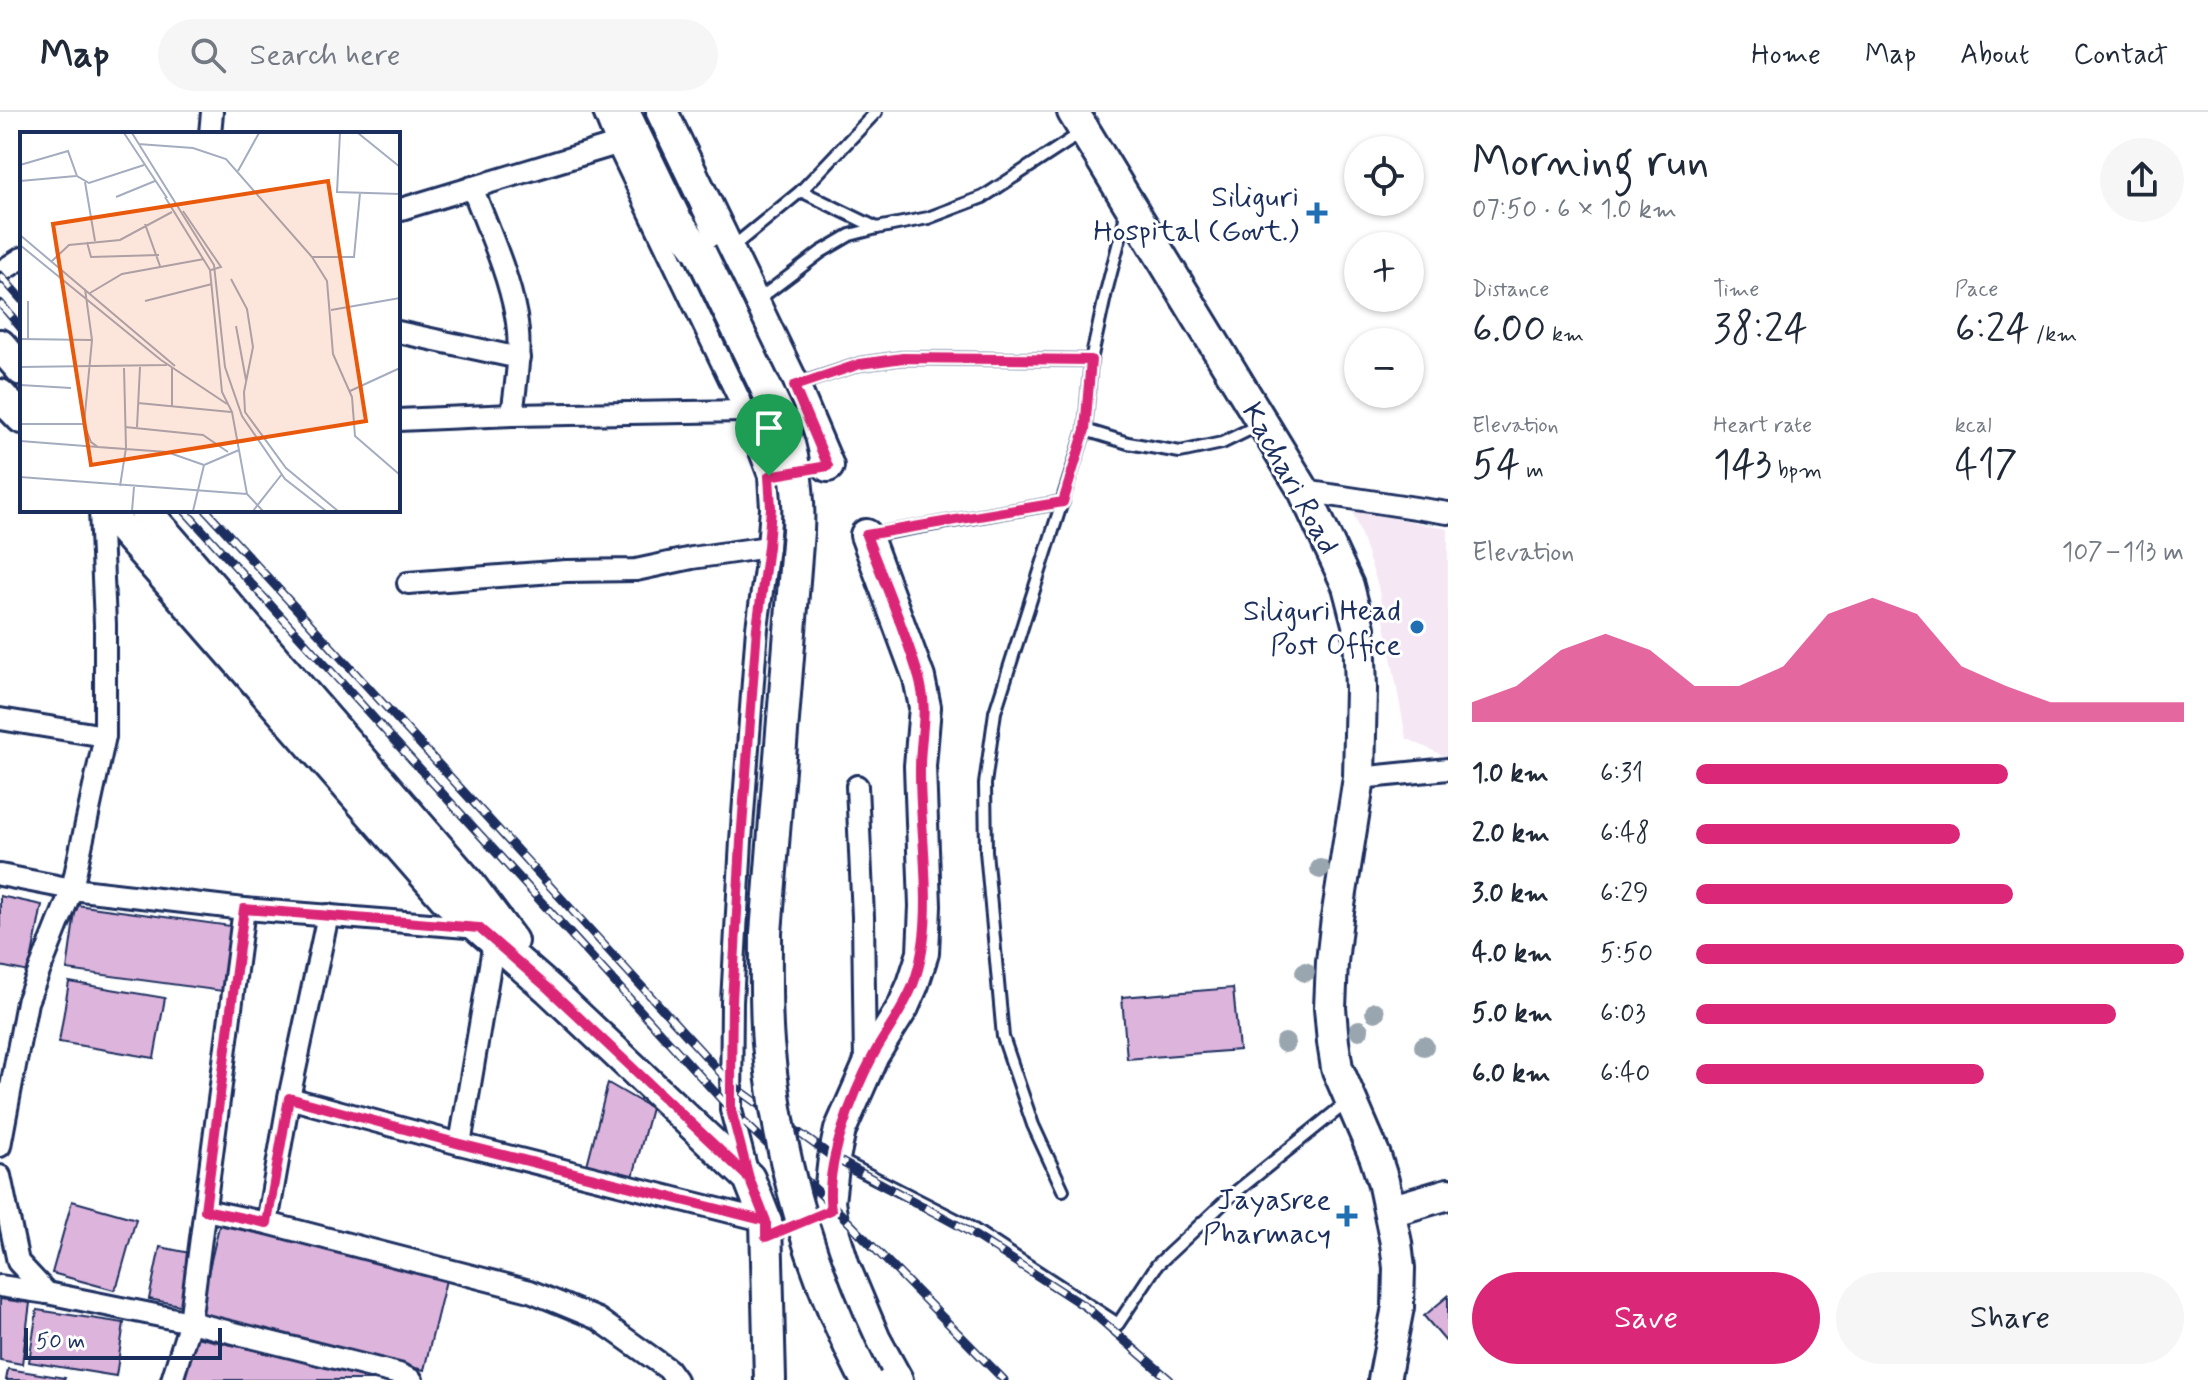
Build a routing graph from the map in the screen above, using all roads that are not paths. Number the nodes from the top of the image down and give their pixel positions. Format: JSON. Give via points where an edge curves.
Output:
{"nodes":[{"id":1,"x":212,"y":112,"type":"edge"},
{"id":2,"x":604,"y":112,"type":"edge"},
{"id":3,"x":624,"y":112,"type":"edge"},
{"id":4,"x":641,"y":112,"type":"edge"},
{"id":5,"x":662,"y":112,"type":"edge"},
{"id":6,"x":876,"y":112,"type":"edge"},
{"id":7,"x":1078,"y":121,"type":"edge"},
{"id":8,"x":210,"y":132,"type":"edge"},
{"id":9,"x":617,"y":144,"type":"junction"},
{"id":10,"x":472,"y":187,"type":"junction"},
{"id":11,"x":801,"y":191,"type":"junction"},
{"id":12,"x":1129,"y":205,"type":"junction"},
{"id":13,"x":400,"y":209,"type":"edge"},
{"id":14,"x":877,"y":228,"type":"junction"},
{"id":15,"x":714,"y":251,"type":"junction"},
{"id":16,"x":20,"y":259,"type":"edge"},
{"id":17,"x":0,"y":272,"type":"edge"},
{"id":18,"x":754,"y":303,"type":"junction"},
{"id":19,"x":400,"y":332,"type":"edge"},
{"id":20,"x":0,"y":345,"type":"edge"},
{"id":21,"x":519,"y":358,"type":"junction"},
{"id":22,"x":1091,"y":360,"type":"junction"},
{"id":23,"x":20,"y":368,"type":"edge"},
{"id":24,"x":794,"y":386,"type":"junction"},
{"id":25,"x":0,"y":395,"type":"edge"},
{"id":26,"x":745,"y":411,"type":"junction"},
{"id":27,"x":512,"y":415,"type":"junction"},
{"id":28,"x":20,"y":416,"type":"edge"},
{"id":29,"x":400,"y":420,"type":"edge"},
{"id":30,"x":1263,"y":424,"type":"junction"},
{"id":31,"x":1085,"y":430,"type":"junction"},
{"id":32,"x":828,"y":466,"type":"joint"},
{"id":33,"x":769,"y":476,"type":"junction"},
{"id":34,"x":1304,"y":491,"type":"junction"},
{"id":35,"x":1063,"y":502,"type":"junction"},
{"id":36,"x":100,"y":512,"type":"edge"},
{"id":37,"x":108,"y":512,"type":"edge"},
{"id":38,"x":147,"y":512,"type":"edge"},
{"id":39,"x":1448,"y":513,"type":"edge"},
{"id":40,"x":866,"y":535,"type":"joint"},
{"id":41,"x":768,"y":547,"type":"junction"},
{"id":42,"x":408,"y":583,"type":"dead end"},
{"id":43,"x":0,"y":719,"type":"edge"},
{"id":44,"x":105,"y":736,"type":"junction"},
{"id":45,"x":1448,"y":769,"type":"edge"},
{"id":46,"x":1359,"y":778,"type":"junction"},
{"id":47,"x":857,"y":786,"type":"dead end"},
{"id":48,"x":0,"y":875,"type":"edge"},
{"id":49,"x":72,"y":889,"type":"junction"},
{"id":50,"x":244,"y":909,"type":"junction"},
{"id":51,"x":328,"y":915,"type":"junction"},
{"id":52,"x":486,"y":935,"type":"junction"},
{"id":53,"x":549,"y":989,"type":"junction"},
{"id":54,"x":865,"y":1073,"type":"junction"},
{"id":55,"x":289,"y":1098,"type":"junction"},
{"id":56,"x":1351,"y":1099,"type":"junction"},
{"id":57,"x":460,"y":1144,"type":"junction"},
{"id":58,"x":0,"y":1146,"type":"edge"},
{"id":59,"x":834,"y":1158,"type":"junction"},
{"id":60,"x":0,"y":1176,"type":"edge"},
{"id":61,"x":749,"y":1178,"type":"junction"},
{"id":62,"x":1063,"y":1190,"type":"dead end"},
{"id":63,"x":1448,"y":1194,"type":"edge"},
{"id":64,"x":205,"y":1210,"type":"junction"},
{"id":65,"x":831,"y":1210,"type":"junction"},
{"id":66,"x":1390,"y":1211,"type":"junction"},
{"id":67,"x":267,"y":1223,"type":"junction"},
{"id":68,"x":766,"y":1229,"type":"junction"},
{"id":69,"x":0,"y":1286,"type":"edge"},
{"id":70,"x":47,"y":1293,"type":"junction"},
{"id":71,"x":190,"y":1322,"type":"junction"},
{"id":72,"x":172,"y":1380,"type":"edge"},
{"id":73,"x":412,"y":1380,"type":"edge"},
{"id":74,"x":676,"y":1380,"type":"edge"},
{"id":75,"x":770,"y":1380,"type":"edge"},
{"id":76,"x":866,"y":1380,"type":"edge"},
{"id":77,"x":897,"y":1380,"type":"edge"},
{"id":78,"x":1384,"y":1380,"type":"edge"}],
"edges":[{"from":1,"to":8,"type":"street"},
{"from":2,"to":9,"type":"street"},
{"from":3,"to":15,"type":"street","via":[[676,220]]},
{"from":4,"to":15,"type":"street","via":[[690,217]]},
{"from":5,"to":15,"type":"street"},
{"from":6,"to":11,"type":"lane"},
{"from":7,"to":12,"type":"street","name":"Kachari Road"},
{"from":7,"to":14,"type":"lane","via":[[983,197],[928,218]]},
{"from":9,"to":10,"type":"street"},
{"from":9,"to":26,"type":"street"},
{"from":10,"to":13,"type":"street"},
{"from":10,"to":21,"type":"street","via":[[504,272]]},
{"from":11,"to":14,"type":"lane"},
{"from":11,"to":15,"type":"lane"},
{"from":12,"to":22,"type":"lane"},
{"from":12,"to":30,"type":"street","name":"Kachari Road"},
{"from":14,"to":18,"type":"lane","via":[[850,235],[821,252]]},
{"from":15,"to":18,"type":"street"},
{"from":15,"to":76,"type":"street","bridge":true,"via":[[792,450],[800,504],[766,933],[774,1095],[811,1253]]},
{"from":16,"to":17,"type":"street"},
{"from":18,"to":24,"type":"street"},
{"from":19,"to":21,"type":"street"},
{"from":20,"to":23,"type":"street"},
{"from":21,"to":27,"type":"street"},
{"from":22,"to":24,"type":"lane","via":[[903,358],[860,364]]},
{"from":22,"to":31,"type":"lane"},
{"from":24,"to":32,"type":"street"},
{"from":25,"to":28,"type":"street"},
{"from":26,"to":27,"type":"street"},
{"from":26,"to":33,"type":"street"},
{"from":27,"to":29,"type":"street"},
{"from":30,"to":31,"type":"lane","via":[[1222,443],[1180,452]]},
{"from":30,"to":34,"type":"street","name":"Kachari Road"},
{"from":31,"to":35,"type":"lane"},
{"from":32,"to":33,"type":"street"},
{"from":33,"to":41,"type":"street"},
{"from":34,"to":39,"type":"street"},
{"from":34,"to":46,"type":"street","name":"Kachari Road","via":[[1348,586],[1359,628]]},
{"from":35,"to":40,"type":"lane"},
{"from":35,"to":62,"type":"lane","via":[[995,712],[985,784],[1003,1037],[1033,1125]]},
{"from":36,"to":44,"type":"street"},
{"from":37,"to":52,"type":"street","via":[[444,897]]},
{"from":38,"to":53,"type":"street","via":[[468,882]]},
{"from":40,"to":54,"type":"street","via":[[925,707],[920,766],[925,906],[923,953],[913,984]]},
{"from":41,"to":42,"type":"street","via":[[636,570]]},
{"from":41,"to":61,"type":"street","via":[[757,628],[732,1002],[731,1110]]},
{"from":43,"to":44,"type":"street"},
{"from":44,"to":49,"type":"street"},
{"from":45,"to":46,"type":"street"},
{"from":46,"to":56,"type":"street","name":"Kachari Road","via":[[1337,918],[1330,1008],[1337,1068]]},
{"from":47,"to":54,"type":"street"},
{"from":48,"to":49,"type":"street"},
{"from":49,"to":50,"type":"street"},
{"from":49,"to":58,"type":"street","via":[[27,1002]]},
{"from":50,"to":51,"type":"street"},
{"from":50,"to":64,"type":"street"},
{"from":51,"to":52,"type":"street"},
{"from":51,"to":55,"type":"street"},
{"from":52,"to":53,"type":"street"},
{"from":52,"to":57,"type":"street"},
{"from":53,"to":61,"type":"street"},
{"from":54,"to":59,"type":"street"},
{"from":55,"to":57,"type":"street"},
{"from":55,"to":67,"type":"street"},
{"from":56,"to":59,"type":"lane","via":[[1232,1195],[1157,1265],[1118,1324],[965,1224]]},
{"from":56,"to":66,"type":"street","name":"Kachari Road"},
{"from":57,"to":68,"type":"street"},
{"from":59,"to":65,"type":"street"},
{"from":60,"to":70,"type":"street","via":[[18,1262]]},
{"from":61,"to":68,"type":"street"},
{"from":63,"to":66,"type":"street"},
{"from":64,"to":67,"type":"street"},
{"from":64,"to":71,"type":"street"},
{"from":65,"to":68,"type":"street"},
{"from":65,"to":77,"type":"street","via":[[844,1266]]},
{"from":66,"to":78,"type":"street","name":"Kachari Road","via":[[1399,1288]]},
{"from":67,"to":74,"type":"street","via":[[530,1291],[598,1319]]},
{"from":68,"to":75,"type":"street"},
{"from":69,"to":70,"type":"street"},
{"from":70,"to":71,"type":"street"},
{"from":71,"to":72,"type":"street"},
{"from":71,"to":73,"type":"street"}]}
